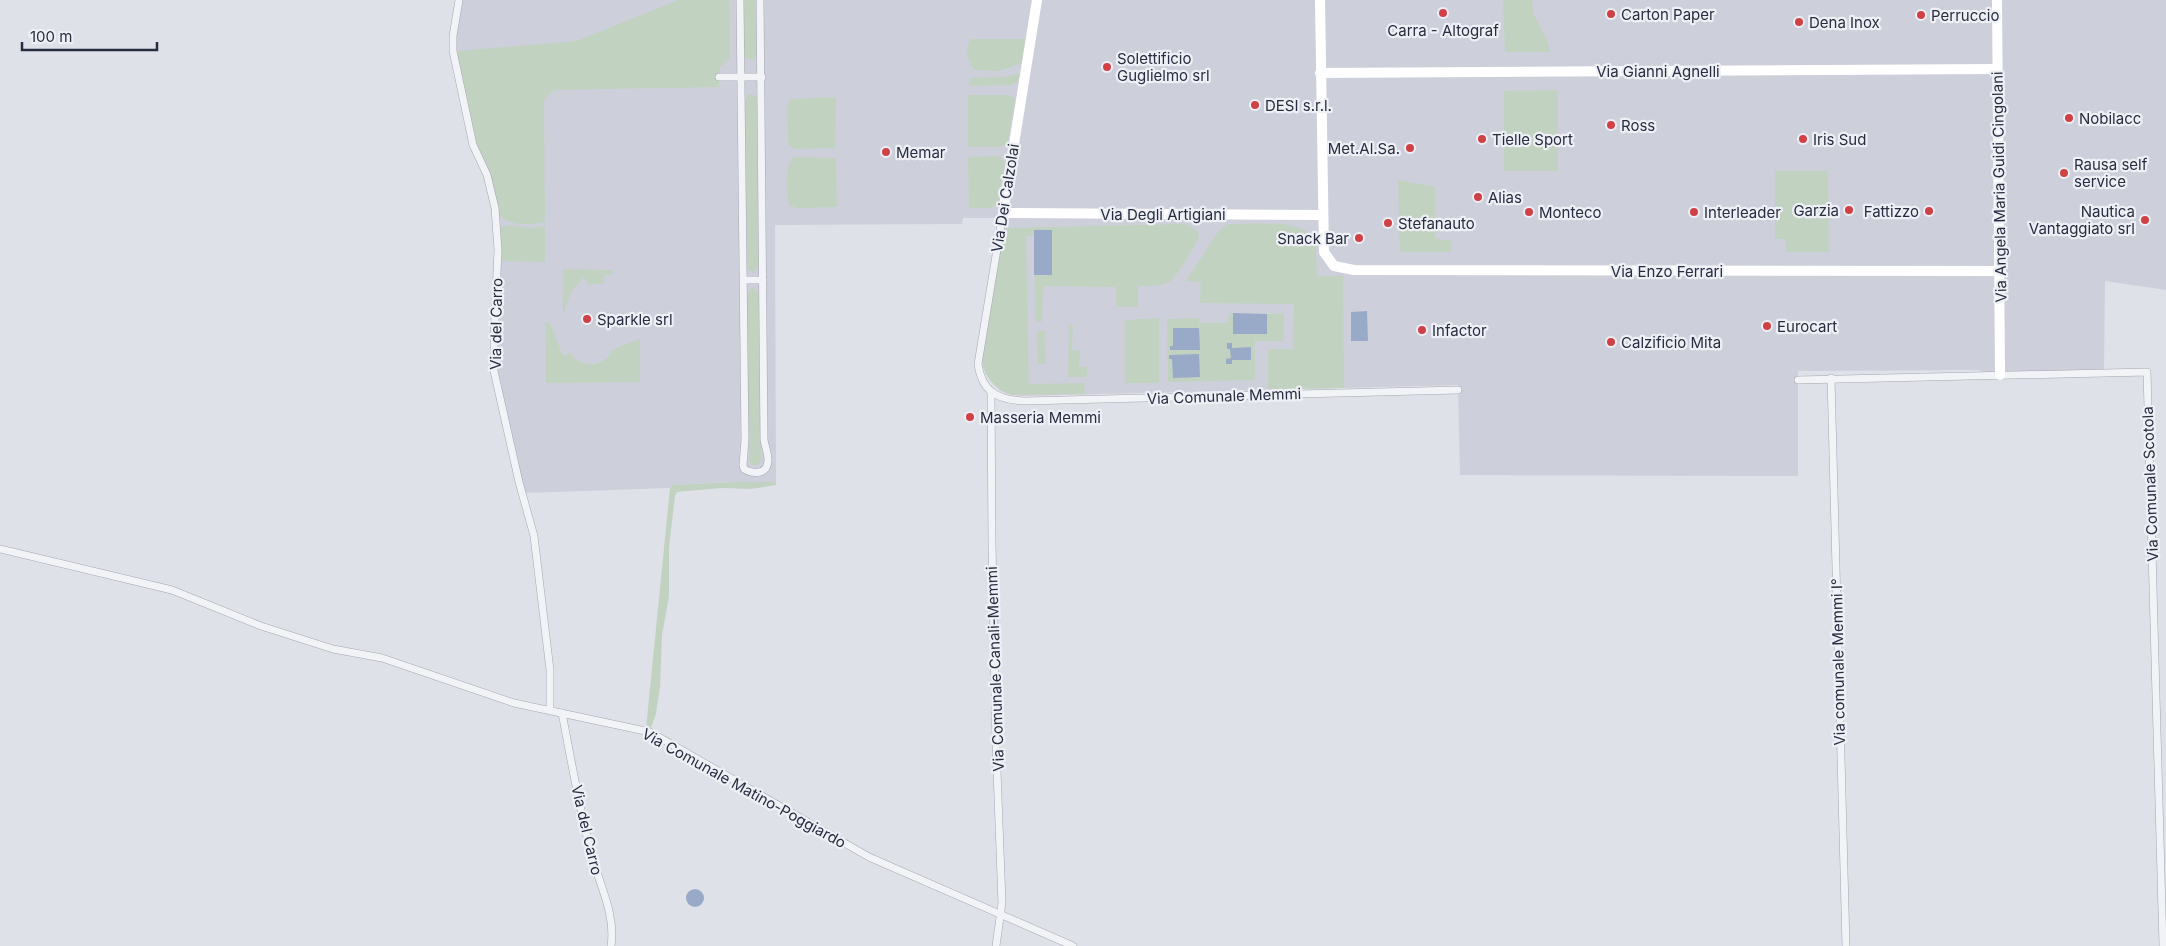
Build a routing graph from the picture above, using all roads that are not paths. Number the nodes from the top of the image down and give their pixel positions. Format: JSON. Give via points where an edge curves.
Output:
{"nodes":[{"id":1,"x":459,"y":0,"type":"edge"},
{"id":2,"x":740,"y":0,"type":"edge"},
{"id":3,"x":760,"y":0,"type":"edge"},
{"id":4,"x":1037,"y":0,"type":"edge"},
{"id":5,"x":1320,"y":0,"type":"edge"},
{"id":6,"x":1997,"y":0,"type":"edge"},
{"id":7,"x":1997,"y":69,"type":"junction"},
{"id":8,"x":1320,"y":72,"type":"junction"},
{"id":9,"x":719,"y":77,"type":"dead end"},
{"id":10,"x":741,"y":77,"type":"junction"},
{"id":11,"x":762,"y":77,"type":"junction"},
{"id":12,"x":1003,"y":213,"type":"junction"},
{"id":13,"x":1323,"y":215,"type":"junction"},
{"id":14,"x":2000,"y":271,"type":"junction"},
{"id":15,"x":744,"y":280,"type":"junction"},
{"id":16,"x":763,"y":280,"type":"junction"},
{"id":17,"x":2000,"y":375,"type":"junction"},
{"id":18,"x":1831,"y":378,"type":"junction"},
{"id":19,"x":1798,"y":380,"type":"dead end"},
{"id":20,"x":1458,"y":390,"type":"dead end"},
{"id":21,"x":991,"y":392,"type":"junction"},
{"id":22,"x":0,"y":549,"type":"edge"},
{"id":23,"x":550,"y":710,"type":"junction"},
{"id":24,"x":562,"y":713,"type":"junction"},
{"id":25,"x":2163,"y":835,"type":"edge"},
{"id":26,"x":1002,"y":915,"type":"junction"},
{"id":27,"x":611,"y":946,"type":"edge"},
{"id":28,"x":996,"y":946,"type":"edge"},
{"id":29,"x":1073,"y":946,"type":"edge"},
{"id":30,"x":1846,"y":946,"type":"edge"},
{"id":31,"x":2164,"y":946,"type":"edge"}],
"edges":[{"from":1,"to":23,"type":"street","name":"Via del Carro","via":[[453,51],[473,145],[487,174],[496,214],[494,371],[534,536],[550,670]]},
{"from":2,"to":10,"type":"street"},
{"from":3,"to":11,"type":"street"},
{"from":4,"to":12,"type":"street","name":"Via Dei Calzolai"},
{"from":5,"to":8,"type":"street"},
{"from":6,"to":7,"type":"street","name":"Via Angela Maria Guidi Cingolani"},
{"from":7,"to":8,"type":"street","name":"Via Gianni Agnelli"},
{"from":7,"to":14,"type":"street","name":"Via Angela Maria Guidi Cingolani"},
{"from":8,"to":13,"type":"street"},
{"from":9,"to":10,"type":"street"},
{"from":10,"to":11,"type":"street"},
{"from":10,"to":15,"type":"street"},
{"from":11,"to":16,"type":"street"},
{"from":12,"to":13,"type":"street","name":"Via Degli Artigiani"},
{"from":12,"to":21,"type":"street","name":"Via Dei Calzolai","via":[[978,364]]},
{"from":13,"to":14,"type":"street","name":"Via Enzo Ferrari","via":[[1324,252],[1334,266],[1354,270]]},
{"from":14,"to":17,"type":"street","name":"Via Angela Maria Guidi Cingolani"},
{"from":15,"to":16,"type":"street"},
{"from":15,"to":16,"type":"street","via":[[743,465],[753,474],[766,468],[768,458],[764,440]]},
{"from":17,"to":18,"type":"street","name":"Via Comunale Scotola"},
{"from":17,"to":25,"type":"street","name":"Via Comunale Scotola","via":[[2147,372]]},
{"from":18,"to":19,"type":"street","name":"Via Comunale Scotola"},
{"from":18,"to":30,"type":"street","name":"Via comunale Memmi I°"},
{"from":20,"to":21,"type":"street","name":"Via Comunale Memmi","via":[[1025,401],[1004,399]]},
{"from":21,"to":26,"type":"street","name":"Via Comunale Canali-Memmi"},
{"from":22,"to":23,"type":"street","name":"Via Comunale Matino-Poggiardo","via":[[172,590],[279,632],[333,649],[382,658],[514,702]]},
{"from":23,"to":24,"type":"street","name":"Via Comunale Matino-Poggiardo"},
{"from":24,"to":26,"type":"street","name":"Via Comunale Matino-Poggiardo","via":[[650,732],[869,857]]},
{"from":24,"to":27,"type":"street","name":"Via del Carro","via":[[590,851],[609,909]]},
{"from":25,"to":31,"type":"street","name":"Via Comunale Scotola"},
{"from":26,"to":28,"type":"street","name":"Via Comunale Canali-Memmi"},
{"from":26,"to":29,"type":"street","name":"Via Comunale Matino-Poggiardo"}]}
